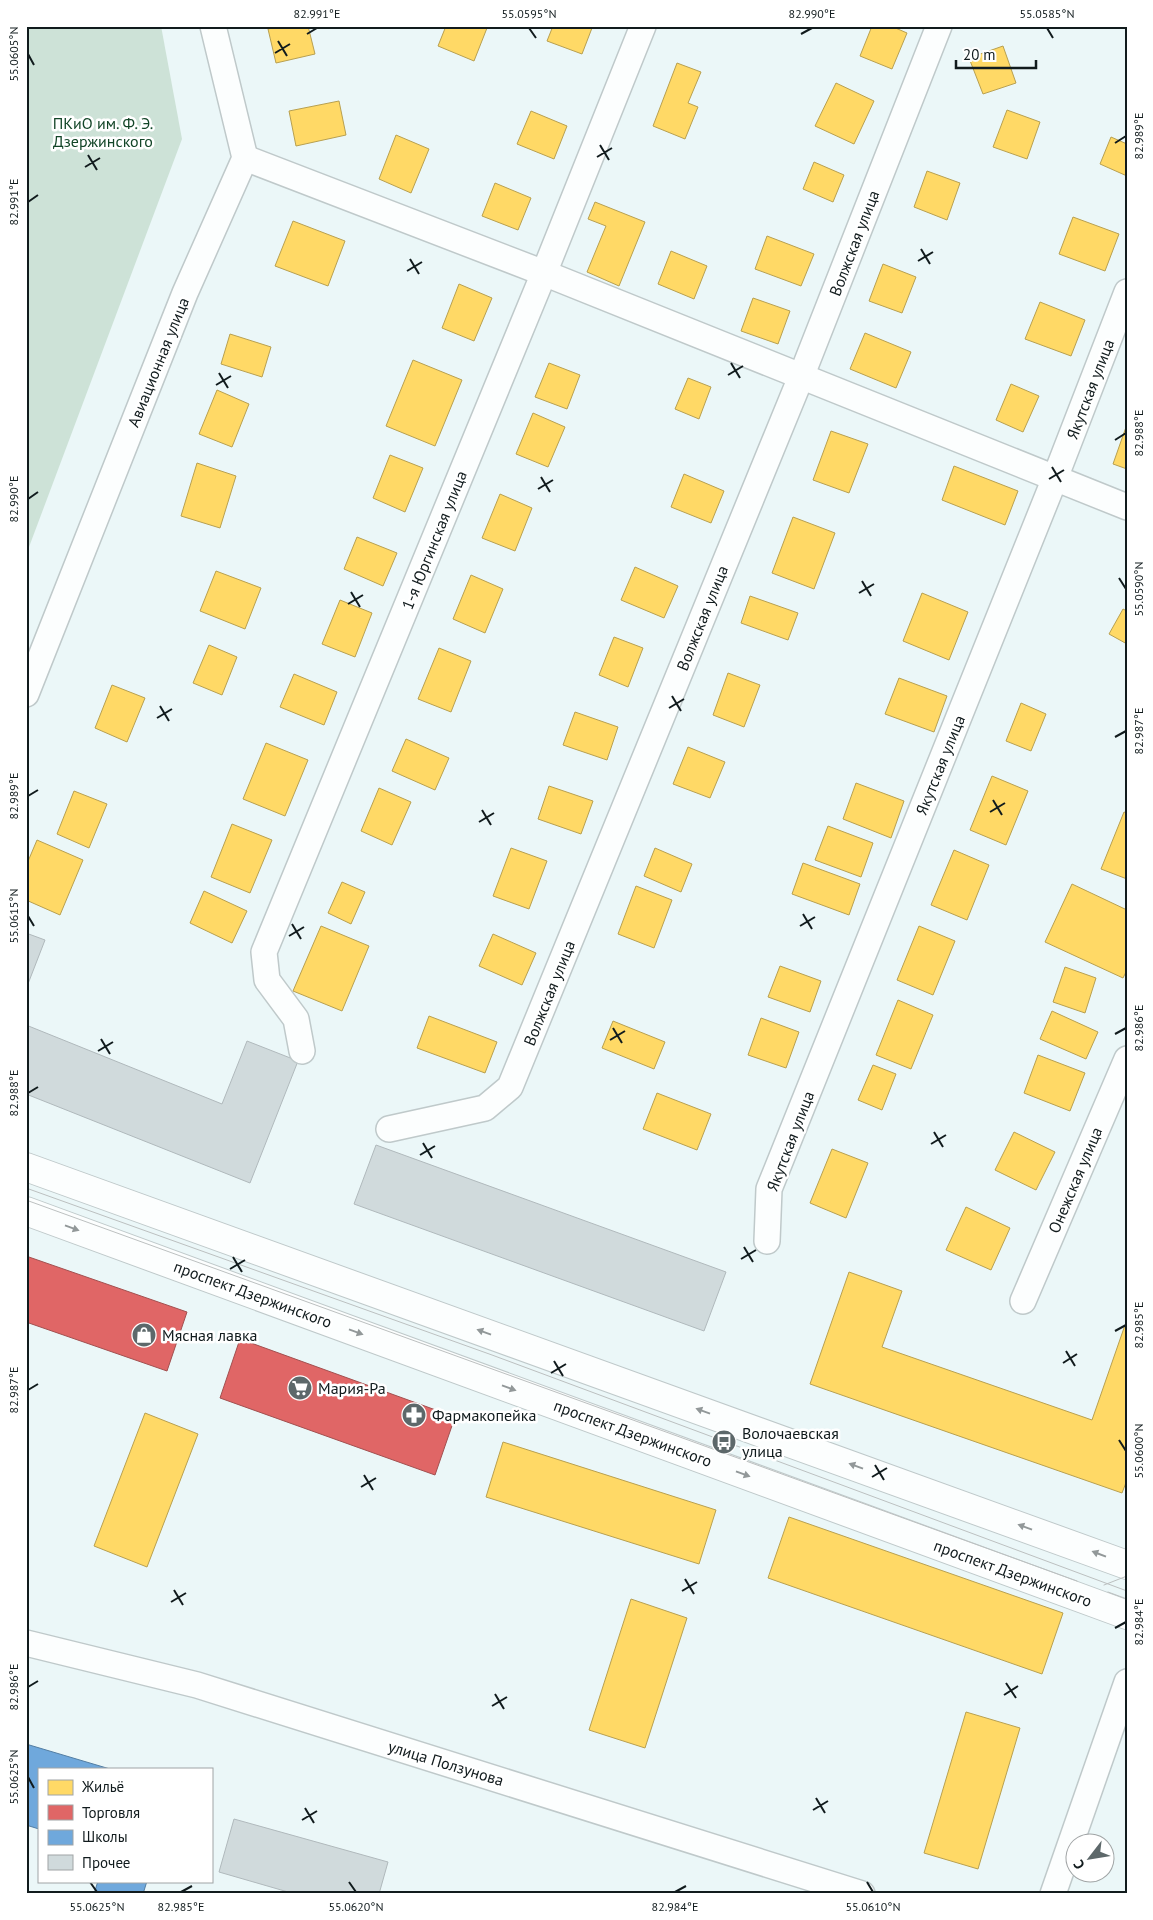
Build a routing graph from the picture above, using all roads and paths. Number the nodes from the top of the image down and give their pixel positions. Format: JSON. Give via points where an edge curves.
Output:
{"nodes":[{"id":1,"x":213,"y":26,"type":"edge"},
{"id":2,"x":643,"y":26,"type":"edge"},
{"id":3,"x":939,"y":26,"type":"edge"},
{"id":4,"x":245,"y":158,"type":"junction"},
{"id":5,"x":544,"y":273,"type":"junction"},
{"id":6,"x":1127,"y":292,"type":"edge"},
{"id":7,"x":801,"y":377,"type":"junction"},
{"id":8,"x":1055,"y":478,"type":"junction"},
{"id":9,"x":1127,"y":507,"type":"edge"},
{"id":10,"x":26,"y":694,"type":"edge"},
{"id":11,"x":302,"y":1051,"type":"dead end"},
{"id":12,"x":1127,"y":1059,"type":"edge"},
{"id":13,"x":389,"y":1129,"type":"dead end"},
{"id":14,"x":26,"y":1167,"type":"edge"},
{"id":15,"x":26,"y":1211,"type":"edge"},
{"id":16,"x":767,"y":1241,"type":"dead end"},
{"id":17,"x":1023,"y":1301,"type":"dead end"},
{"id":18,"x":1127,"y":1565,"type":"edge"},
{"id":19,"x":1126,"y":1615,"type":"edge"},
{"id":20,"x":26,"y":1643,"type":"edge"},
{"id":21,"x":1127,"y":1682,"type":"edge"},
{"id":22,"x":862,"y":1894,"type":"edge"},
{"id":23,"x":1053,"y":1894,"type":"edge"}],
"edges":[{"from":1,"to":4,"type":"street"},
{"from":2,"to":5,"type":"street","name":"1-я Юргинская улица"},
{"from":3,"to":7,"type":"street","name":"Волжская улица"},
{"from":4,"to":5,"type":"street"},
{"from":4,"to":10,"type":"street","name":"Авиационная улица","via":[[186,293]]},
{"from":5,"to":7,"type":"street"},
{"from":5,"to":11,"type":"street","name":"1-я Юргинская улица","via":[[264,952],[268,980],[296,1019]]},
{"from":6,"to":8,"type":"street","name":"Якутская улица"},
{"from":7,"to":8,"type":"street"},
{"from":7,"to":13,"type":"street","name":"Волжская улица","via":[[510,1087],[485,1108]]},
{"from":8,"to":9,"type":"street"},
{"from":8,"to":16,"type":"street","name":"Якутская улица","via":[[769,1190]]},
{"from":12,"to":17,"type":"street","name":"Онежская улица"},
{"from":18,"to":14,"type":"main road","one_way":true},
{"from":15,"to":19,"type":"main road","name":"проспект Дзержинского","one_way":true},
{"from":20,"to":22,"type":"street","name":"улица Ползунова","via":[[196,1685]]},
{"from":21,"to":23,"type":"street"}]}
